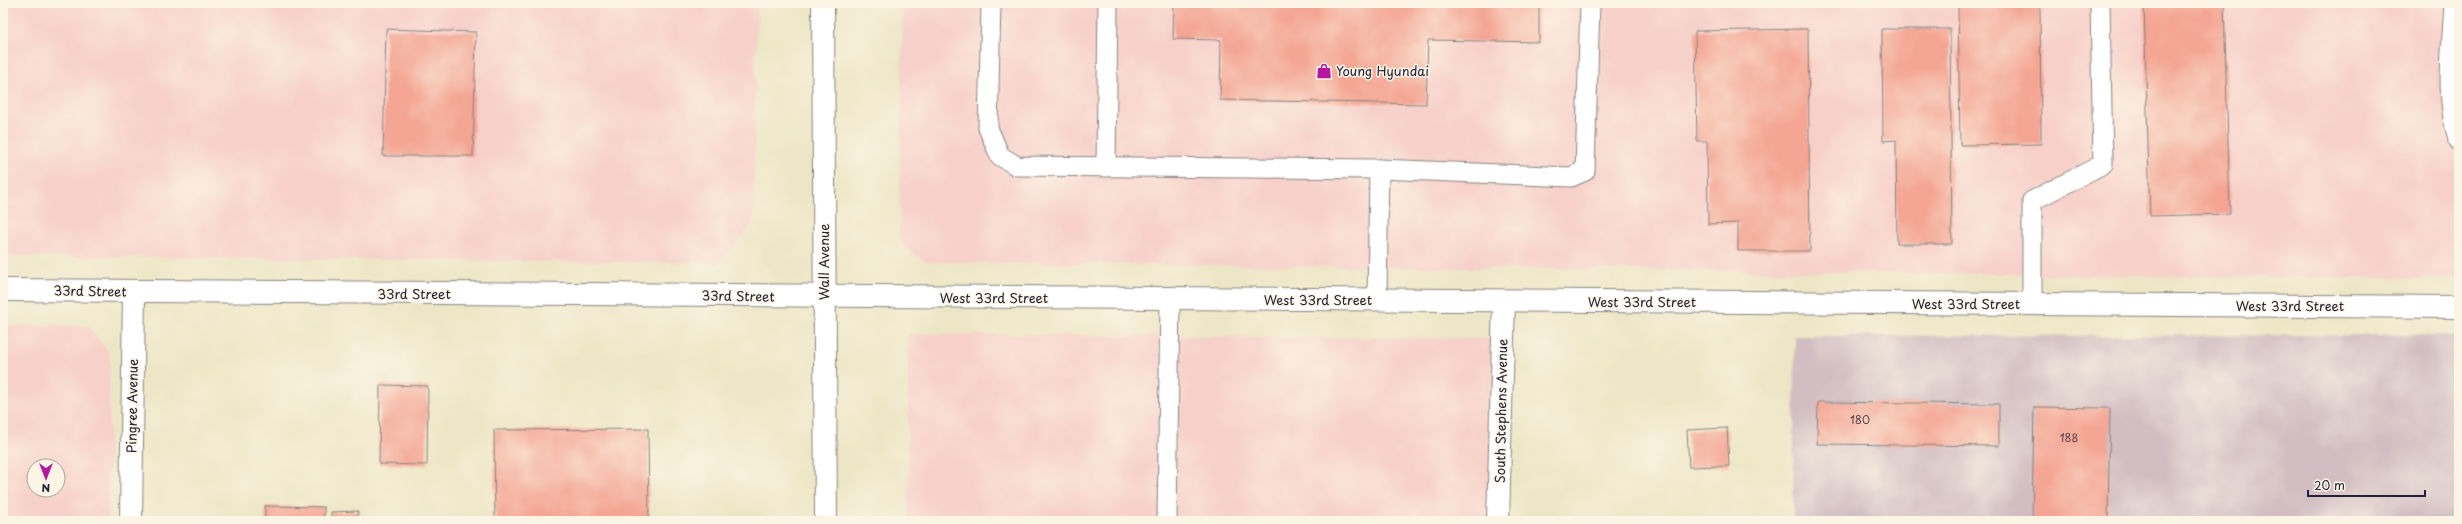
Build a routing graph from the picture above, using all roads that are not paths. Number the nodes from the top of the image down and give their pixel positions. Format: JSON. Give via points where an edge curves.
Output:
{"nodes":[{"id":1,"x":823,"y":3,"type":"edge"},
{"id":2,"x":991,"y":3,"type":"edge"},
{"id":3,"x":1108,"y":3,"type":"edge"},
{"id":4,"x":1590,"y":3,"type":"edge"},
{"id":5,"x":2100,"y":3,"type":"edge"},
{"id":6,"x":2454,"y":3,"type":"edge"},
{"id":7,"x":2459,"y":141,"type":"edge"},
{"id":8,"x":1106,"y":167,"type":"junction"},
{"id":9,"x":1379,"y":169,"type":"junction"},
{"id":10,"x":3,"y":290,"type":"edge"},
{"id":11,"x":134,"y":291,"type":"junction"},
{"id":12,"x":825,"y":296,"type":"junction"},
{"id":13,"x":1170,"y":299,"type":"junction"},
{"id":14,"x":1377,"y":300,"type":"junction"},
{"id":15,"x":1504,"y":301,"type":"junction"},
{"id":16,"x":2032,"y":305,"type":"junction"},
{"id":17,"x":2459,"y":307,"type":"edge"},
{"id":18,"x":131,"y":521,"type":"edge"},
{"id":19,"x":826,"y":521,"type":"edge"},
{"id":20,"x":1167,"y":521,"type":"edge"},
{"id":21,"x":1498,"y":521,"type":"edge"}],
"edges":[{"from":1,"to":12,"type":"street","name":"Wall Avenue"},
{"from":2,"to":8,"type":"lane","via":[[988,128],[1000,156],[1017,166]]},
{"from":3,"to":8,"type":"lane"},
{"from":4,"to":9,"type":"lane","via":[[1585,171],[1571,177]]},
{"from":5,"to":16,"type":"lane","via":[[2103,164],[2032,201]]},
{"from":6,"to":7,"type":"lane","via":[[2450,86]]},
{"from":8,"to":9,"type":"lane"},
{"from":9,"to":14,"type":"lane"},
{"from":10,"to":11,"type":"street","name":"33rd Street"},
{"from":11,"to":12,"type":"street","name":"33rd Street"},
{"from":11,"to":18,"type":"street","name":"Pingree Avenue"},
{"from":12,"to":13,"type":"street","name":"West 33rd Street"},
{"from":12,"to":19,"type":"street","name":"Wall Avenue"},
{"from":13,"to":14,"type":"street","name":"West 33rd Street"},
{"from":13,"to":20,"type":"lane"},
{"from":14,"to":15,"type":"street","name":"West 33rd Street"},
{"from":15,"to":16,"type":"street","name":"West 33rd Street"},
{"from":15,"to":21,"type":"street","name":"South Stephens Avenue"},
{"from":16,"to":17,"type":"street","name":"West 33rd Street"}]}
